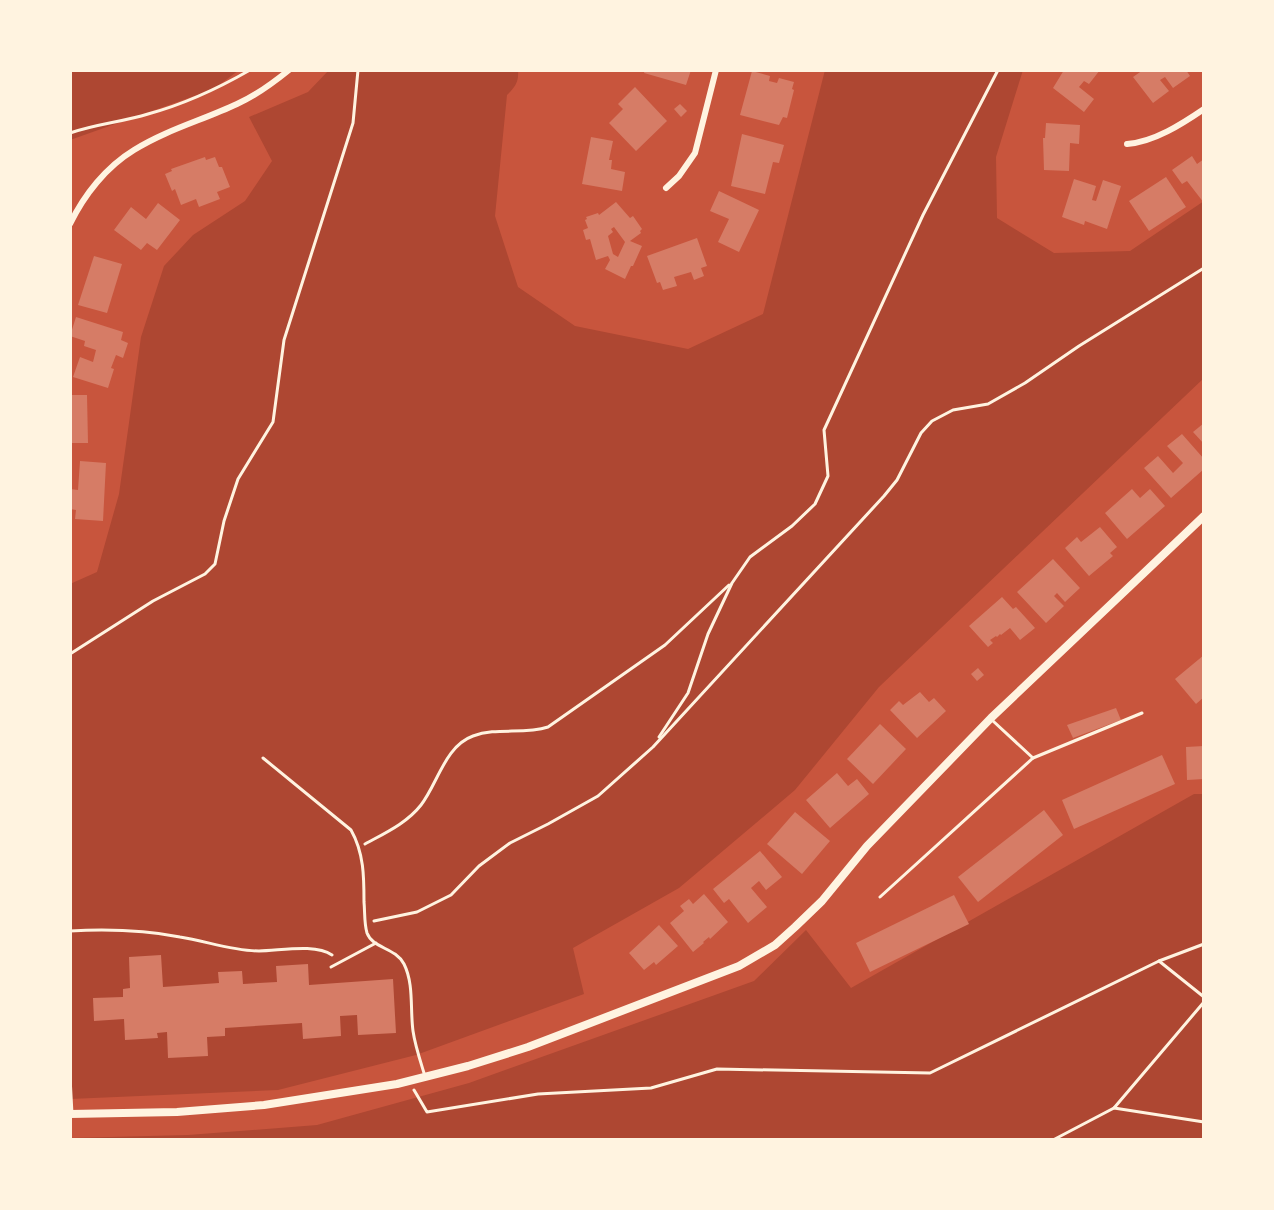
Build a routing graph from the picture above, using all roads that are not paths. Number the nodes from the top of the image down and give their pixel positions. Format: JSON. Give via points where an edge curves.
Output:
{"nodes":[{"id":1,"x":289,"y":70,"type":"edge"},
{"id":2,"x":716,"y":70,"type":"edge"},
{"id":3,"x":1204,"y":109,"type":"edge"},
{"id":4,"x":1127,"y":144,"type":"dead end"},
{"id":5,"x":666,"y":188,"type":"dead end"},
{"id":6,"x":70,"y":224,"type":"edge"},
{"id":7,"x":1204,"y":516,"type":"edge"},
{"id":8,"x":1142,"y":713,"type":"dead end"},
{"id":9,"x":991,"y":718,"type":"junction"},
{"id":10,"x":263,"y":758,"type":"dead end"},
{"id":11,"x":1033,"y":758,"type":"junction"},
{"id":12,"x":880,"y":897,"type":"dead end"},
{"id":13,"x":376,"y":943,"type":"junction"},
{"id":14,"x":331,"y":967,"type":"dead end"},
{"id":15,"x":70,"y":1077,"type":"edge"},
{"id":16,"x":425,"y":1077,"type":"junction"},
{"id":17,"x":71,"y":1114,"type":"edge"}],
"edges":[{"from":1,"to":6,"type":"street","via":[[240,103],[132,151],[111,166]]},
{"from":2,"to":5,"type":"street","via":[[695,153]]},
{"from":3,"to":4,"type":"street","via":[[1159,134]]},
{"from":7,"to":9,"type":"street"},
{"from":8,"to":11,"type":"lane"},
{"from":9,"to":11,"type":"lane"},
{"from":9,"to":16,"type":"street","via":[[867,846],[822,901],[766,951],[528,1047]]},
{"from":10,"to":13,"type":"lane","via":[[351,830],[363,861],[368,937]]},
{"from":11,"to":12,"type":"lane"},
{"from":13,"to":14,"type":"lane"},
{"from":13,"to":16,"type":"lane","via":[[401,959],[408,974],[413,1033]]},
{"from":15,"to":17,"type":"lane"},
{"from":16,"to":17,"type":"street","via":[[264,1105]]}]}
